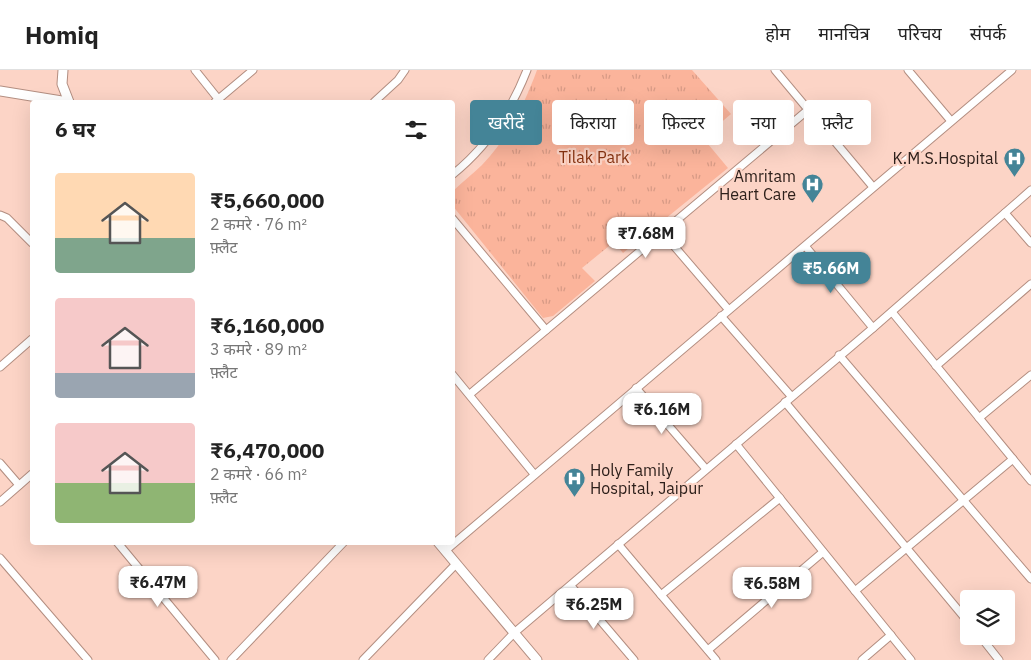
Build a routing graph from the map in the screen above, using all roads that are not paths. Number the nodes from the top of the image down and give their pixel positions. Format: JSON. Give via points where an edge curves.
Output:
{"nodes":[{"id":1,"x":63,"y":70,"type":"edge"},
{"id":2,"x":195,"y":70,"type":"edge"},
{"id":3,"x":253,"y":70,"type":"edge"},
{"id":4,"x":405,"y":70,"type":"edge"},
{"id":5,"x":527,"y":70,"type":"edge"},
{"id":6,"x":775,"y":70,"type":"edge"},
{"id":7,"x":908,"y":70,"type":"edge"},
{"id":8,"x":1012,"y":70,"type":"edge"},
{"id":9,"x":0,"y":91,"type":"edge"},
{"id":10,"x":56,"y":100,"type":"edge"},
{"id":11,"x":68,"y":100,"type":"edge"},
{"id":12,"x":216,"y":100,"type":"edge"},
{"id":13,"x":218,"y":100,"type":"edge"},
{"id":14,"x":376,"y":100,"type":"edge"},
{"id":15,"x":804,"y":103,"type":"edge"},
{"id":16,"x":804,"y":113,"type":"edge"},
{"id":17,"x":951,"y":121,"type":"junction"},
{"id":18,"x":839,"y":145,"type":"edge"},
{"id":19,"x":455,"y":172,"type":"edge"},
{"id":20,"x":873,"y":187,"type":"junction"},
{"id":21,"x":1031,"y":190,"type":"edge"},
{"id":22,"x":1005,"y":213,"type":"junction"},
{"id":23,"x":0,"y":215,"type":"edge"},
{"id":24,"x":455,"y":222,"type":"edge"},
{"id":25,"x":662,"y":232,"type":"junction"},
{"id":26,"x":30,"y":240,"type":"edge"},
{"id":27,"x":1031,"y":243,"type":"edge"},
{"id":28,"x":806,"y":247,"type":"junction"},
{"id":29,"x":1031,"y":284,"type":"edge"},
{"id":30,"x":728,"y":310,"type":"junction"},
{"id":31,"x":892,"y":312,"type":"junction"},
{"id":32,"x":721,"y":316,"type":"junction"},
{"id":33,"x":873,"y":328,"type":"junction"},
{"id":34,"x":546,"y":330,"type":"junction"},
{"id":35,"x":30,"y":341,"type":"edge"},
{"id":36,"x":839,"y":355,"type":"junction"},
{"id":37,"x":936,"y":366,"type":"junction"},
{"id":38,"x":0,"y":367,"type":"edge"},
{"id":39,"x":1031,"y":375,"type":"edge"},
{"id":40,"x":455,"y":377,"type":"edge"},
{"id":41,"x":636,"y":388,"type":"junction"},
{"id":42,"x":470,"y":394,"type":"junction"},
{"id":43,"x":788,"y":399,"type":"junction"},
{"id":44,"x":979,"y":418,"type":"junction"},
{"id":45,"x":736,"y":444,"type":"junction"},
{"id":46,"x":1012,"y":459,"type":"junction"},
{"id":47,"x":0,"y":463,"type":"edge"},
{"id":48,"x":706,"y":469,"type":"junction"},
{"id":49,"x":534,"y":474,"type":"junction"},
{"id":50,"x":30,"y":476,"type":"edge"},
{"id":51,"x":1031,"y":482,"type":"edge"},
{"id":52,"x":19,"y":485,"type":"junction"},
{"id":53,"x":780,"y":498,"type":"junction"},
{"id":54,"x":964,"y":501,"type":"junction"},
{"id":55,"x":0,"y":502,"type":"edge"},
{"id":56,"x":455,"y":542,"type":"edge"},
{"id":57,"x":618,"y":544,"type":"junction"},
{"id":58,"x":119,"y":545,"type":"edge"},
{"id":59,"x":341,"y":545,"type":"edge"},
{"id":60,"x":440,"y":545,"type":"edge"},
{"id":61,"x":452,"y":545,"type":"edge"},
{"id":62,"x":907,"y":549,"type":"junction"},
{"id":63,"x":445,"y":551,"type":"junction"},
{"id":64,"x":823,"y":552,"type":"junction"},
{"id":65,"x":0,"y":558,"type":"edge"},
{"id":66,"x":456,"y":564,"type":"junction"},
{"id":67,"x":1031,"y":579,"type":"edge"},
{"id":68,"x":571,"y":586,"type":"junction"},
{"id":69,"x":855,"y":591,"type":"junction"},
{"id":70,"x":661,"y":595,"type":"junction"},
{"id":71,"x":960,"y":612,"type":"edge"},
{"id":72,"x":514,"y":633,"type":"junction"},
{"id":73,"x":891,"y":635,"type":"junction"},
{"id":74,"x":987,"y":645,"type":"edge"},
{"id":75,"x":708,"y":650,"type":"junction"},
{"id":76,"x":83,"y":658,"type":"edge"},
{"id":77,"x":215,"y":660,"type":"edge"},
{"id":78,"x":231,"y":660,"type":"edge"},
{"id":79,"x":363,"y":660,"type":"edge"},
{"id":80,"x":488,"y":660,"type":"edge"},
{"id":81,"x":537,"y":660,"type":"edge"},
{"id":82,"x":634,"y":660,"type":"edge"},
{"id":83,"x":716,"y":660,"type":"edge"},
{"id":84,"x":862,"y":660,"type":"edge"},
{"id":85,"x":911,"y":660,"type":"edge"},
{"id":86,"x":999,"y":660,"type":"edge"}],
"edges":[{"from":1,"to":11,"type":"street","via":[[62,84]]},
{"from":2,"to":12,"type":"street"},
{"from":3,"to":13,"type":"street"},
{"from":4,"to":14,"type":"street"},
{"from":5,"to":19,"type":"street","via":[[491,137]]},
{"from":6,"to":15,"type":"street"},
{"from":7,"to":17,"type":"street"},
{"from":8,"to":17,"type":"street"},
{"from":9,"to":10,"type":"street"},
{"from":16,"to":25,"type":"street"},
{"from":17,"to":20,"type":"street"},
{"from":18,"to":20,"type":"street"},
{"from":20,"to":28,"type":"street"},
{"from":21,"to":22,"type":"street"},
{"from":22,"to":27,"type":"street"},
{"from":22,"to":31,"type":"street"},
{"from":23,"to":26,"type":"street"},
{"from":24,"to":34,"type":"street"},
{"from":25,"to":30,"type":"street"},
{"from":25,"to":34,"type":"street"},
{"from":28,"to":30,"type":"street"},
{"from":28,"to":33,"type":"street"},
{"from":29,"to":37,"type":"street"},
{"from":30,"to":32,"type":"street"},
{"from":31,"to":33,"type":"street"},
{"from":31,"to":37,"type":"street"},
{"from":32,"to":41,"type":"street"},
{"from":32,"to":43,"type":"street"},
{"from":33,"to":36,"type":"street"},
{"from":34,"to":42,"type":"street"},
{"from":35,"to":38,"type":"street"},
{"from":36,"to":43,"type":"street"},
{"from":36,"to":54,"type":"street"},
{"from":37,"to":44,"type":"street"},
{"from":39,"to":44,"type":"street"},
{"from":40,"to":42,"type":"street"},
{"from":41,"to":48,"type":"street"},
{"from":41,"to":49,"type":"street"},
{"from":42,"to":49,"type":"street"},
{"from":43,"to":45,"type":"street"},
{"from":43,"to":62,"type":"street"},
{"from":44,"to":46,"type":"street"},
{"from":45,"to":48,"type":"street"},
{"from":45,"to":53,"type":"street"},
{"from":46,"to":51,"type":"street"},
{"from":46,"to":54,"type":"street"},
{"from":47,"to":52,"type":"street"},
{"from":48,"to":57,"type":"street"},
{"from":49,"to":56,"type":"street"},
{"from":50,"to":52,"type":"street"},
{"from":52,"to":55,"type":"street"},
{"from":53,"to":64,"type":"street"},
{"from":53,"to":70,"type":"street"},
{"from":54,"to":62,"type":"street"},
{"from":54,"to":67,"type":"street"},
{"from":57,"to":68,"type":"street"},
{"from":57,"to":70,"type":"street"},
{"from":58,"to":77,"type":"street"},
{"from":59,"to":78,"type":"street"},
{"from":60,"to":63,"type":"street"},
{"from":61,"to":63,"type":"street"},
{"from":62,"to":69,"type":"street"},
{"from":62,"to":71,"type":"street"},
{"from":63,"to":66,"type":"street"},
{"from":64,"to":69,"type":"street"},
{"from":64,"to":75,"type":"street"},
{"from":65,"to":76,"type":"street"},
{"from":66,"to":72,"type":"street"},
{"from":66,"to":79,"type":"street"},
{"from":68,"to":72,"type":"street"},
{"from":68,"to":82,"type":"street"},
{"from":69,"to":73,"type":"street"},
{"from":70,"to":75,"type":"street"},
{"from":72,"to":80,"type":"street"},
{"from":72,"to":81,"type":"street"},
{"from":73,"to":84,"type":"street"},
{"from":73,"to":85,"type":"street"},
{"from":74,"to":86,"type":"street"},
{"from":75,"to":83,"type":"street"}]}
